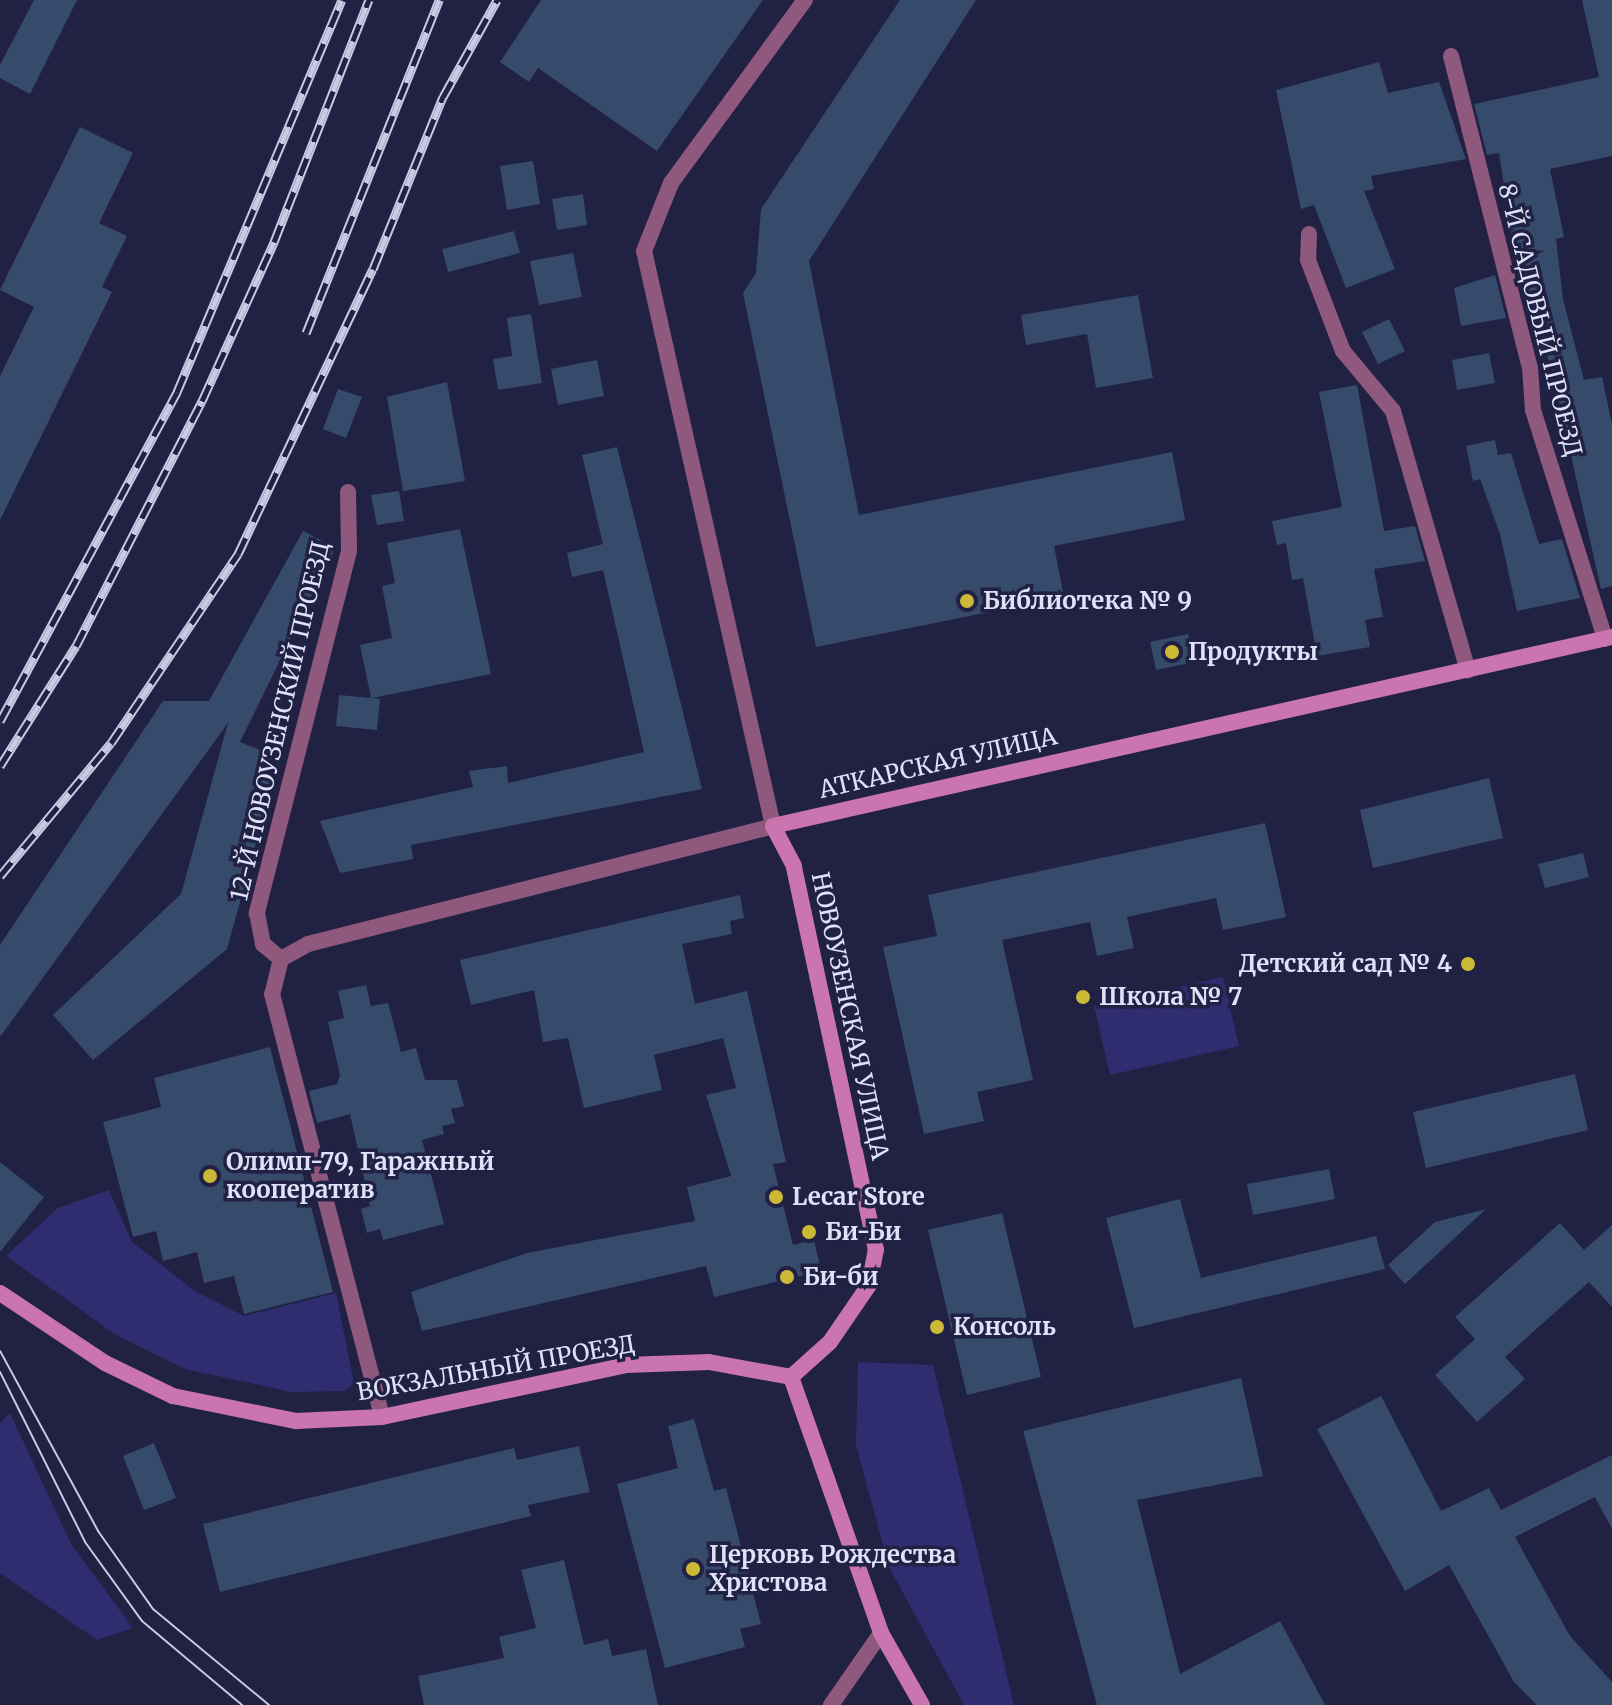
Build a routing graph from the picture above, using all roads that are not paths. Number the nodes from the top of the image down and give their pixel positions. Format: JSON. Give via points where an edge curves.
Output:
{"nodes":[{"id":1,"x":805,"y":0,"type":"edge"},
{"id":2,"x":1451,"y":56,"type":"dead end"},
{"id":3,"x":1309,"y":234,"type":"dead end"},
{"id":4,"x":348,"y":492,"type":"dead end"},
{"id":5,"x":1608,"y":638,"type":"edge"},
{"id":6,"x":1468,"y":670,"type":"junction"},
{"id":7,"x":773,"y":826,"type":"junction"},
{"id":8,"x":281,"y":959,"type":"junction"},
{"id":9,"x":0,"y":1293,"type":"edge"},
{"id":10,"x":791,"y":1377,"type":"junction"},
{"id":11,"x":382,"y":1417,"type":"junction"},
{"id":12,"x":881,"y":1633,"type":"junction"},
{"id":13,"x":831,"y":1705,"type":"edge"},
{"id":14,"x":922,"y":1705,"type":"edge"}],
"edges":[{"from":1,"to":7,"type":"street","name":"НОВОУЗЕНСКАЯ УЛИЦА","via":[[671,183],[644,251]]},
{"from":2,"to":5,"type":"street","name":"8-Й САДОВЫЙ ПРОЕЗД","via":[[1530,368],[1533,410]]},
{"from":3,"to":6,"type":"street","via":[[1308,260],[1343,351],[1393,411]]},
{"from":4,"to":8,"type":"street","name":"12-Й НОВОУЗЕНСКИЙ ПРОЕЗД","via":[[349,551],[257,913],[263,944]]},
{"from":5,"to":6,"type":"main road","name":"АТКАРСКАЯ УЛИЦА"},
{"from":6,"to":7,"type":"main road","name":"АТКАРСКАЯ УЛИЦА"},
{"from":7,"to":8,"type":"street","name":"АТКАРСКАЯ УЛИЦА","via":[[308,944]]},
{"from":7,"to":10,"type":"main road","name":"НОВОУЗЕНСКАЯ УЛИЦА","via":[[794,866],[876,1250],[869,1285],[830,1342]]},
{"from":8,"to":11,"type":"street","via":[[272,994]]},
{"from":9,"to":11,"type":"main road","name":"ВОКЗАЛЬНЫЙ ПРОЕЗД","via":[[105,1363],[173,1396],[296,1421]]},
{"from":10,"to":11,"type":"main road","name":"ВОКЗАЛЬНЫЙ ПРОЕЗД","via":[[709,1362],[626,1365]]},
{"from":10,"to":12,"type":"main road"},
{"from":12,"to":13,"type":"street"},
{"from":12,"to":14,"type":"main road"}]}
